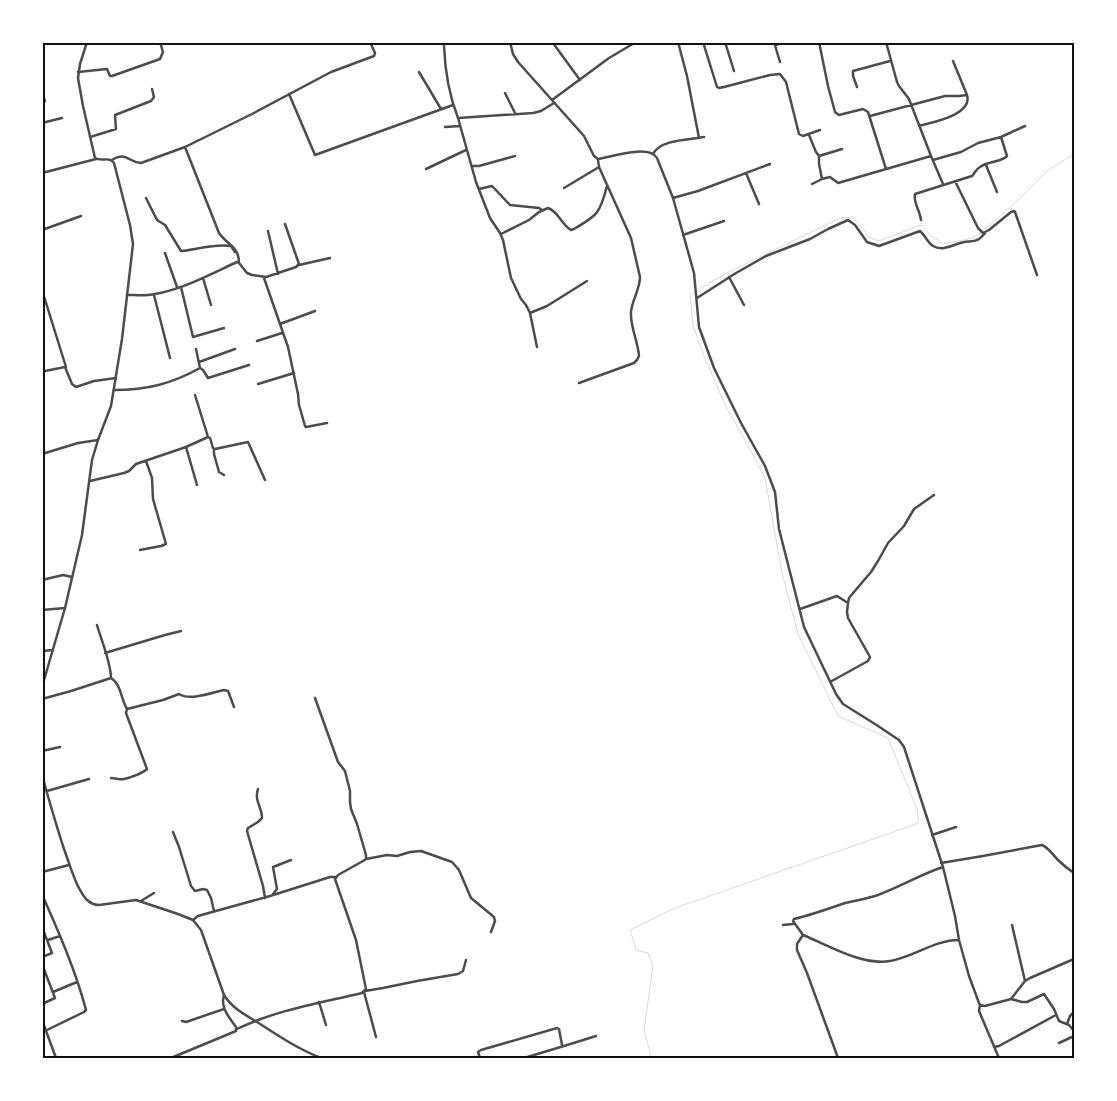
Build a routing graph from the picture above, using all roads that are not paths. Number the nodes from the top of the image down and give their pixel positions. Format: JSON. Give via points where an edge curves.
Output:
{"nodes":[{"id":1,"x":87,"y":42,"type":"edge"},
{"id":2,"x":160,"y":42,"type":"edge"},
{"id":3,"x":370,"y":42,"type":"edge"},
{"id":4,"x":510,"y":42,"type":"edge"},
{"id":5,"x":636,"y":42,"type":"edge"},
{"id":6,"x":678,"y":42,"type":"edge"},
{"id":7,"x":703,"y":42,"type":"edge"},
{"id":8,"x":725,"y":42,"type":"edge"},
{"id":9,"x":786,"y":42,"type":"edge"},
{"id":10,"x":819,"y":42,"type":"edge"},
{"id":11,"x":886,"y":42,"type":"edge"},
{"id":12,"x":553,"y":43,"type":"edge"},
{"id":13,"x":774,"y":44,"type":"edge"},
{"id":14,"x":444,"y":46,"type":"dead end"},
{"id":15,"x":891,"y":60,"type":"junction"},
{"id":16,"x":953,"y":61,"type":"dead end"},
{"id":17,"x":780,"y":62,"type":"dead end"},
{"id":18,"x":734,"y":71,"type":"dead end"},
{"id":19,"x":78,"y":72,"type":"junction"},
{"id":20,"x":420,"y":72,"type":"dead end"},
{"id":21,"x":580,"y":80,"type":"junction"},
{"id":22,"x":857,"y":87,"type":"dead end"},
{"id":23,"x":152,"y":89,"type":"dead end"},
{"id":24,"x":42,"y":92,"type":"edge"},
{"id":25,"x":505,"y":93,"type":"dead end"},
{"id":26,"x":289,"y":94,"type":"junction"},
{"id":27,"x":968,"y":95,"type":"junction"},
{"id":28,"x":552,"y":100,"type":"junction"},
{"id":29,"x":554,"y":103,"type":"junction"},
{"id":30,"x":42,"y":104,"type":"edge"},
{"id":31,"x":911,"y":104,"type":"junction"},
{"id":32,"x":452,"y":105,"type":"junction"},
{"id":33,"x":441,"y":109,"type":"junction"},
{"id":34,"x":515,"y":113,"type":"junction"},
{"id":35,"x":870,"y":116,"type":"junction"},
{"id":36,"x":62,"y":118,"type":"dead end"},
{"id":37,"x":458,"y":118,"type":"junction"},
{"id":38,"x":42,"y":124,"type":"edge"},
{"id":39,"x":460,"y":126,"type":"junction"},
{"id":40,"x":920,"y":126,"type":"junction"},
{"id":41,"x":1025,"y":126,"type":"dead end"},
{"id":42,"x":445,"y":127,"type":"dead end"},
{"id":43,"x":820,"y":130,"type":"dead end"},
{"id":44,"x":809,"y":135,"type":"junction"},
{"id":45,"x":1000,"y":136,"type":"junction"},
{"id":46,"x":90,"y":137,"type":"junction"},
{"id":47,"x":704,"y":137,"type":"dead end"},
{"id":48,"x":699,"y":138,"type":"junction"},
{"id":49,"x":185,"y":147,"type":"junction"},
{"id":50,"x":842,"y":149,"type":"dead end"},
{"id":51,"x":466,"y":150,"type":"junction"},
{"id":52,"x":653,"y":154,"type":"junction"},
{"id":53,"x":515,"y":156,"type":"dead end"},
{"id":54,"x":819,"y":156,"type":"junction"},
{"id":55,"x":931,"y":156,"type":"junction"},
{"id":56,"x":96,"y":159,"type":"junction"},
{"id":57,"x":598,"y":159,"type":"junction"},
{"id":58,"x":112,"y":160,"type":"junction"},
{"id":59,"x":932,"y":160,"type":"junction"},
{"id":60,"x":770,"y":164,"type":"dead end"},
{"id":61,"x":986,"y":165,"type":"junction"},
{"id":62,"x":472,"y":166,"type":"junction"},
{"id":63,"x":599,"y":167,"type":"junction"},
{"id":64,"x":886,"y":168,"type":"junction"},
{"id":65,"x":426,"y":169,"type":"dead end"},
{"id":66,"x":42,"y":173,"type":"edge"},
{"id":67,"x":746,"y":173,"type":"junction"},
{"id":68,"x":822,"y":179,"type":"junction"},
{"id":69,"x":955,"y":181,"type":"junction"},
{"id":70,"x":812,"y":184,"type":"dead end"},
{"id":71,"x":944,"y":184,"type":"junction"},
{"id":72,"x":607,"y":186,"type":"junction"},
{"id":73,"x":564,"y":188,"type":"dead end"},
{"id":74,"x":479,"y":189,"type":"junction"},
{"id":75,"x":996,"y":192,"type":"dead end"},
{"id":76,"x":146,"y":198,"type":"dead end"},
{"id":77,"x":673,"y":198,"type":"junction"},
{"id":78,"x":759,"y":204,"type":"dead end"},
{"id":79,"x":542,"y":210,"type":"junction"},
{"id":80,"x":81,"y":216,"type":"dead end"},
{"id":81,"x":921,"y":220,"type":"dead end"},
{"id":82,"x":724,"y":221,"type":"dead end"},
{"id":83,"x":285,"y":224,"type":"dead end"},
{"id":84,"x":42,"y":230,"type":"edge"},
{"id":85,"x":268,"y":231,"type":"dead end"},
{"id":86,"x":983,"y":232,"type":"junction"},
{"id":87,"x":501,"y":234,"type":"junction"},
{"id":88,"x":684,"y":235,"type":"junction"},
{"id":89,"x":166,"y":253,"type":"dead end"},
{"id":90,"x":239,"y":257,"type":"junction"},
{"id":91,"x":330,"y":258,"type":"dead end"},
{"id":92,"x":240,"y":263,"type":"junction"},
{"id":93,"x":299,"y":265,"type":"junction"},
{"id":94,"x":278,"y":274,"type":"junction"},
{"id":95,"x":1038,"y":274,"type":"dead end"},
{"id":96,"x":729,"y":277,"type":"junction"},
{"id":97,"x":203,"y":278,"type":"junction"},
{"id":98,"x":264,"y":278,"type":"junction"},
{"id":99,"x":587,"y":281,"type":"dead end"},
{"id":100,"x":179,"y":287,"type":"junction"},
{"id":101,"x":42,"y":290,"type":"edge"},
{"id":102,"x":154,"y":294,"type":"junction"},
{"id":103,"x":127,"y":295,"type":"junction"},
{"id":104,"x":697,"y":298,"type":"junction"},
{"id":105,"x":211,"y":305,"type":"dead end"},
{"id":106,"x":744,"y":305,"type":"dead end"},
{"id":107,"x":316,"y":311,"type":"dead end"},
{"id":108,"x":530,"y":313,"type":"junction"},
{"id":109,"x":280,"y":324,"type":"junction"},
{"id":110,"x":224,"y":328,"type":"dead end"},
{"id":111,"x":283,"y":333,"type":"junction"},
{"id":112,"x":257,"y":341,"type":"dead end"},
{"id":113,"x":537,"y":346,"type":"dead end"},
{"id":114,"x":196,"y":349,"type":"dead end"},
{"id":115,"x":235,"y":350,"type":"dead end"},
{"id":116,"x":170,"y":358,"type":"dead end"},
{"id":117,"x":199,"y":362,"type":"junction"},
{"id":118,"x":249,"y":366,"type":"dead end"},
{"id":119,"x":66,"y":367,"type":"junction"},
{"id":120,"x":200,"y":368,"type":"junction"},
{"id":121,"x":42,"y":369,"type":"edge"},
{"id":122,"x":294,"y":373,"type":"junction"},
{"id":123,"x":116,"y":378,"type":"junction"},
{"id":124,"x":579,"y":383,"type":"dead end"},
{"id":125,"x":258,"y":384,"type":"dead end"},
{"id":126,"x":114,"y":390,"type":"junction"},
{"id":127,"x":195,"y":395,"type":"dead end"},
{"id":128,"x":327,"y":423,"type":"dead end"},
{"id":129,"x":208,"y":437,"type":"junction"},
{"id":130,"x":98,"y":440,"type":"junction"},
{"id":131,"x":186,"y":448,"type":"junction"},
{"id":132,"x":214,"y":449,"type":"junction"},
{"id":133,"x":42,"y":454,"type":"edge"},
{"id":134,"x":146,"y":461,"type":"junction"},
{"id":135,"x":224,"y":475,"type":"dead end"},
{"id":136,"x":90,"y":480,"type":"junction"},
{"id":137,"x":264,"y":480,"type":"dead end"},
{"id":138,"x":197,"y":485,"type":"dead end"},
{"id":139,"x":934,"y":495,"type":"dead end"},
{"id":140,"x":140,"y":550,"type":"dead end"},
{"id":141,"x":72,"y":577,"type":"junction"},
{"id":142,"x":42,"y":580,"type":"edge"},
{"id":143,"x":848,"y":603,"type":"junction"},
{"id":144,"x":64,"y":608,"type":"junction"},
{"id":145,"x":800,"y":609,"type":"junction"},
{"id":146,"x":42,"y":610,"type":"edge"},
{"id":147,"x":97,"y":625,"type":"dead end"},
{"id":148,"x":181,"y":631,"type":"dead end"},
{"id":149,"x":53,"y":650,"type":"junction"},
{"id":150,"x":42,"y":651,"type":"edge"},
{"id":151,"x":105,"y":653,"type":"junction"},
{"id":152,"x":110,"y":678,"type":"junction"},
{"id":153,"x":830,"y":682,"type":"junction"},
{"id":154,"x":42,"y":687,"type":"edge"},
{"id":155,"x":315,"y":698,"type":"dead end"},
{"id":156,"x":42,"y":699,"type":"edge"},
{"id":157,"x":234,"y":707,"type":"dead end"},
{"id":158,"x":127,"y":709,"type":"junction"},
{"id":159,"x":60,"y":747,"type":"dead end"},
{"id":160,"x":42,"y":751,"type":"edge"},
{"id":161,"x":42,"y":775,"type":"edge"},
{"id":162,"x":111,"y":778,"type":"dead end"},
{"id":163,"x":89,"y":779,"type":"dead end"},
{"id":164,"x":258,"y":788,"type":"dead end"},
{"id":165,"x":47,"y":791,"type":"junction"},
{"id":166,"x":956,"y":827,"type":"dead end"},
{"id":167,"x":173,"y":832,"type":"dead end"},
{"id":168,"x":932,"y":835,"type":"junction"},
{"id":169,"x":366,"y":859,"type":"junction"},
{"id":170,"x":291,"y":860,"type":"dead end"},
{"id":171,"x":941,"y":863,"type":"junction"},
{"id":172,"x":69,"y":865,"type":"junction"},
{"id":173,"x":943,"y":867,"type":"junction"},
{"id":174,"x":42,"y":872,"type":"edge"},
{"id":175,"x":1074,"y":873,"type":"edge"},
{"id":176,"x":336,"y":877,"type":"junction"},
{"id":177,"x":154,"y":893,"type":"dead end"},
{"id":178,"x":270,"y":896,"type":"junction"},
{"id":179,"x":264,"y":898,"type":"junction"},
{"id":180,"x":44,"y":900,"type":"dead end"},
{"id":181,"x":141,"y":901,"type":"junction"},
{"id":182,"x":214,"y":911,"type":"junction"},
{"id":183,"x":194,"y":920,"type":"junction"},
{"id":184,"x":793,"y":924,"type":"junction"},
{"id":185,"x":1012,"y":924,"type":"dead end"},
{"id":186,"x":783,"y":925,"type":"dead end"},
{"id":187,"x":42,"y":927,"type":"edge"},
{"id":188,"x":491,"y":932,"type":"dead end"},
{"id":189,"x":803,"y":935,"type":"junction"},
{"id":190,"x":61,"y":936,"type":"junction"},
{"id":191,"x":48,"y":940,"type":"junction"},
{"id":192,"x":959,"y":940,"type":"junction"},
{"id":193,"x":42,"y":957,"type":"edge"},
{"id":194,"x":1074,"y":959,"type":"edge"},
{"id":195,"x":466,"y":960,"type":"dead end"},
{"id":196,"x":42,"y":964,"type":"edge"},
{"id":197,"x":77,"y":982,"type":"junction"},
{"id":198,"x":1025,"y":982,"type":"junction"},
{"id":199,"x":364,"y":991,"type":"junction"},
{"id":200,"x":53,"y":992,"type":"junction"},
{"id":201,"x":224,"y":995,"type":"junction"},
{"id":202,"x":1012,"y":999,"type":"junction"},
{"id":203,"x":320,"y":1002,"type":"junction"},
{"id":204,"x":42,"y":1004,"type":"edge"},
{"id":205,"x":980,"y":1005,"type":"junction"},
{"id":206,"x":224,"y":1010,"type":"junction"},
{"id":207,"x":1074,"y":1012,"type":"edge"},
{"id":208,"x":1056,"y":1015,"type":"junction"},
{"id":209,"x":42,"y":1020,"type":"edge"},
{"id":210,"x":254,"y":1020,"type":"junction"},
{"id":211,"x":182,"y":1021,"type":"dead end"},
{"id":212,"x":1067,"y":1024,"type":"junction"},
{"id":213,"x":326,"y":1025,"type":"dead end"},
{"id":214,"x":237,"y":1029,"type":"junction"},
{"id":215,"x":47,"y":1030,"type":"junction"},
{"id":216,"x":1074,"y":1031,"type":"edge"},
{"id":217,"x":596,"y":1036,"type":"dead end"},
{"id":218,"x":1074,"y":1036,"type":"edge"},
{"id":219,"x":376,"y":1037,"type":"dead end"},
{"id":220,"x":1059,"y":1043,"type":"dead end"},
{"id":221,"x":564,"y":1046,"type":"junction"},
{"id":222,"x":994,"y":1047,"type":"junction"},
{"id":223,"x":56,"y":1058,"type":"edge"},
{"id":224,"x":171,"y":1058,"type":"edge"},
{"id":225,"x":321,"y":1058,"type":"edge"},
{"id":226,"x":480,"y":1058,"type":"edge"},
{"id":227,"x":524,"y":1058,"type":"edge"},
{"id":228,"x":838,"y":1058,"type":"edge"},
{"id":229,"x":999,"y":1058,"type":"edge"}],
"edges":[{"from":1,"to":19,"type":"street"},
{"from":2,"to":19,"type":"street","via":[[163,52],[160,59],[112,76],[108,69]]},
{"from":3,"to":26,"type":"street","via":[[374,56],[331,72]]},
{"from":4,"to":28,"type":"street","via":[[518,62]]},
{"from":5,"to":21,"type":"street"},
{"from":6,"to":48,"type":"street"},
{"from":7,"to":44,"type":"street","via":[[719,88],[780,74],[786,82],[798,132],[801,136]]},
{"from":8,"to":18,"type":"street"},
{"from":9,"to":13,"type":"street"},
{"from":10,"to":35,"type":"street","via":[[835,112],[839,115],[863,109]]},
{"from":11,"to":15,"type":"street"},
{"from":12,"to":21,"type":"street"},
{"from":13,"to":17,"type":"street"},
{"from":14,"to":32,"type":"street"},
{"from":15,"to":22,"type":"street","via":[[853,71]]},
{"from":15,"to":31,"type":"street","via":[[899,86]]},
{"from":16,"to":27,"type":"street"},
{"from":19,"to":46,"type":"street"},
{"from":20,"to":33,"type":"street"},
{"from":21,"to":28,"type":"street"},
{"from":23,"to":46,"type":"street","via":[[154,97],[151,101],[115,115],[116,129]]},
{"from":24,"to":30,"type":"street","via":[[45,101]]},
{"from":25,"to":34,"type":"street"},
{"from":26,"to":33,"type":"street","via":[[314,155]]},
{"from":26,"to":49,"type":"street"},
{"from":27,"to":31,"type":"street"},
{"from":27,"to":40,"type":"street","via":[[967,104],[956,114]]},
{"from":28,"to":29,"type":"street"},
{"from":29,"to":34,"type":"street","via":[[541,111]]},
{"from":29,"to":57,"type":"street","via":[[584,136]]},
{"from":31,"to":35,"type":"street"},
{"from":31,"to":40,"type":"street"},
{"from":32,"to":33,"type":"street"},
{"from":32,"to":37,"type":"street"},
{"from":34,"to":37,"type":"street"},
{"from":35,"to":64,"type":"street"},
{"from":36,"to":38,"type":"street"},
{"from":37,"to":39,"type":"street"},
{"from":39,"to":42,"type":"street"},
{"from":39,"to":51,"type":"street"},
{"from":40,"to":55,"type":"street"},
{"from":41,"to":45,"type":"street"},
{"from":43,"to":44,"type":"street"},
{"from":44,"to":54,"type":"street"},
{"from":45,"to":59,"type":"street"},
{"from":45,"to":61,"type":"street","via":[[1007,156]]},
{"from":46,"to":56,"type":"street"},
{"from":47,"to":48,"type":"street"},
{"from":48,"to":52,"type":"street","via":[[667,144],[657,148]]},
{"from":49,"to":58,"type":"street","via":[[141,163],[122,156]]},
{"from":49,"to":90,"type":"street","via":[[219,233],[234,247]]},
{"from":50,"to":54,"type":"street"},
{"from":51,"to":62,"type":"street"},
{"from":51,"to":65,"type":"street"},
{"from":52,"to":57,"type":"street","via":[[637,151]]},
{"from":52,"to":77,"type":"street"},
{"from":53,"to":62,"type":"street"},
{"from":54,"to":68,"type":"street"},
{"from":55,"to":59,"type":"street"},
{"from":55,"to":64,"type":"street"},
{"from":56,"to":58,"type":"street"},
{"from":56,"to":66,"type":"street"},
{"from":57,"to":63,"type":"street"},
{"from":58,"to":103,"type":"street","via":[[132,239]]},
{"from":59,"to":71,"type":"street"},
{"from":60,"to":67,"type":"street"},
{"from":61,"to":69,"type":"street","via":[[978,168],[972,176]]},
{"from":61,"to":75,"type":"street"},
{"from":62,"to":74,"type":"street"},
{"from":63,"to":72,"type":"street"},
{"from":63,"to":73,"type":"street"},
{"from":64,"to":68,"type":"street","via":[[838,183],[830,177]]},
{"from":67,"to":77,"type":"street"},
{"from":67,"to":78,"type":"street"},
{"from":68,"to":70,"type":"street"},
{"from":69,"to":71,"type":"street"},
{"from":69,"to":86,"type":"street"},
{"from":71,"to":81,"type":"street","via":[[914,196]]},
{"from":72,"to":79,"type":"street","via":[[599,211],[574,229],[563,224],[553,209]]},
{"from":72,"to":124,"type":"street","via":[[631,238],[640,277],[631,315],[639,356],[634,362]]},
{"from":74,"to":79,"type":"street","via":[[492,186],[510,205]]},
{"from":74,"to":87,"type":"street","via":[[490,218]]},
{"from":76,"to":90,"type":"street","via":[[157,220],[165,225],[181,251],[228,246]]},
{"from":77,"to":88,"type":"street"},
{"from":79,"to":87,"type":"street"},
{"from":80,"to":84,"type":"street"},
{"from":82,"to":88,"type":"street"},
{"from":83,"to":93,"type":"street"},
{"from":85,"to":94,"type":"street"},
{"from":86,"to":95,"type":"street","via":[[1014,211]]},
{"from":86,"to":96,"type":"street","via":[[976,240],[941,248],[931,245],[920,231],[879,246],[867,242],[848,220],[766,256]]},
{"from":87,"to":108,"type":"street","via":[[513,282]]},
{"from":88,"to":104,"type":"street"},
{"from":89,"to":100,"type":"street"},
{"from":90,"to":92,"type":"street"},
{"from":91,"to":93,"type":"street"},
{"from":92,"to":97,"type":"street"},
{"from":92,"to":98,"type":"street","via":[[247,274]]},
{"from":93,"to":94,"type":"street"},
{"from":94,"to":98,"type":"street"},
{"from":96,"to":104,"type":"street"},
{"from":96,"to":106,"type":"street"},
{"from":97,"to":100,"type":"street"},
{"from":97,"to":105,"type":"street"},
{"from":98,"to":109,"type":"street"},
{"from":99,"to":108,"type":"street","via":[[548,306]]},
{"from":100,"to":102,"type":"street"},
{"from":100,"to":110,"type":"street","via":[[193,337]]},
{"from":101,"to":119,"type":"street"},
{"from":102,"to":103,"type":"street"},
{"from":102,"to":116,"type":"street"},
{"from":103,"to":123,"type":"street"},
{"from":104,"to":145,"type":"street","via":[[699,327],[714,368],[765,466],[774,492],[779,529]]},
{"from":107,"to":109,"type":"street"},
{"from":108,"to":113,"type":"street"},
{"from":109,"to":111,"type":"street"},
{"from":111,"to":112,"type":"street"},
{"from":111,"to":122,"type":"street"},
{"from":114,"to":117,"type":"street"},
{"from":115,"to":117,"type":"street"},
{"from":117,"to":120,"type":"street"},
{"from":118,"to":120,"type":"street","via":[[208,378]]},
{"from":119,"to":121,"type":"street"},
{"from":119,"to":123,"type":"street","via":[[76,387]]},
{"from":120,"to":126,"type":"street","via":[[156,386]]},
{"from":122,"to":125,"type":"street"},
{"from":122,"to":128,"type":"street","via":[[298,405],[305,426]]},
{"from":123,"to":126,"type":"street"},
{"from":126,"to":130,"type":"street","via":[[110,412]]},
{"from":127,"to":129,"type":"street"},
{"from":129,"to":131,"type":"street"},
{"from":129,"to":132,"type":"street"},
{"from":130,"to":133,"type":"street"},
{"from":130,"to":136,"type":"street"},
{"from":131,"to":134,"type":"street"},
{"from":131,"to":138,"type":"street"},
{"from":132,"to":135,"type":"street","via":[[219,472]]},
{"from":132,"to":137,"type":"street","via":[[248,442]]},
{"from":134,"to":136,"type":"street","via":[[130,471]]},
{"from":134,"to":140,"type":"street","via":[[166,544]]},
{"from":136,"to":141,"type":"street"},
{"from":139,"to":143,"type":"street","via":[[914,509]]},
{"from":141,"to":142,"type":"street","via":[[63,575]]},
{"from":141,"to":144,"type":"street"},
{"from":143,"to":145,"type":"street","via":[[837,596]]},
{"from":143,"to":153,"type":"street","via":[[848,618],[870,657]]},
{"from":144,"to":146,"type":"street"},
{"from":144,"to":149,"type":"street"},
{"from":145,"to":153,"type":"street","via":[[804,627]]},
{"from":147,"to":151,"type":"street"},
{"from":148,"to":151,"type":"street"},
{"from":149,"to":150,"type":"street"},
{"from":149,"to":154,"type":"street"},
{"from":151,"to":152,"type":"street"},
{"from":152,"to":156,"type":"street"},
{"from":152,"to":158,"type":"street","via":[[117,683]]},
{"from":153,"to":168,"type":"street","via":[[843,704],[899,740],[904,747]]},
{"from":155,"to":169,"type":"street","via":[[338,762],[345,771],[351,809]]},
{"from":157,"to":158,"type":"street","via":[[228,690],[224,690],[190,697],[179,694]]},
{"from":158,"to":162,"type":"street","via":[[147,769],[122,779]]},
{"from":159,"to":160,"type":"street"},
{"from":161,"to":165,"type":"street"},
{"from":163,"to":165,"type":"street"},
{"from":164,"to":179,"type":"street","via":[[256,798],[262,818],[247,830]]},
{"from":165,"to":172,"type":"street"},
{"from":166,"to":168,"type":"street"},
{"from":167,"to":182,"type":"street","via":[[190,886],[195,891],[207,890]]},
{"from":168,"to":171,"type":"street"},
{"from":169,"to":176,"type":"street"},
{"from":169,"to":188,"type":"street","via":[[421,851],[452,862],[473,900],[494,916]]},
{"from":170,"to":178,"type":"street","via":[[273,867],[277,889]]},
{"from":171,"to":173,"type":"street"},
{"from":171,"to":175,"type":"street","via":[[1045,846]]},
{"from":172,"to":174,"type":"street"},
{"from":172,"to":181,"type":"street","via":[[82,894],[92,904]]},
{"from":173,"to":184,"type":"street","via":[[874,896],[794,920]]},
{"from":173,"to":192,"type":"street"},
{"from":176,"to":178,"type":"street"},
{"from":176,"to":199,"type":"street","via":[[356,940]]},
{"from":177,"to":181,"type":"street"},
{"from":178,"to":179,"type":"street"},
{"from":179,"to":182,"type":"street"},
{"from":180,"to":190,"type":"street"},
{"from":181,"to":183,"type":"street"},
{"from":182,"to":183,"type":"street"},
{"from":183,"to":201,"type":"street","via":[[201,930]]},
{"from":184,"to":186,"type":"street"},
{"from":184,"to":189,"type":"street"},
{"from":185,"to":198,"type":"street"},
{"from":187,"to":191,"type":"street"},
{"from":189,"to":192,"type":"street","via":[[843,953],[884,962],[940,942]]},
{"from":189,"to":228,"type":"street","via":[[797,950]]},
{"from":190,"to":191,"type":"street"},
{"from":190,"to":197,"type":"street"},
{"from":191,"to":193,"type":"street","via":[[52,953]]},
{"from":192,"to":205,"type":"street"},
{"from":194,"to":198,"type":"street"},
{"from":195,"to":199,"type":"street","via":[[463,971],[458,974]]},
{"from":196,"to":200,"type":"street"},
{"from":197,"to":200,"type":"street"},
{"from":197,"to":215,"type":"street","via":[[86,1011]]},
{"from":198,"to":202,"type":"street"},
{"from":199,"to":203,"type":"street"},
{"from":199,"to":219,"type":"street"},
{"from":200,"to":204,"type":"street","via":[[55,998]]},
{"from":201,"to":206,"type":"street"},
{"from":201,"to":210,"type":"street","via":[[233,1006]]},
{"from":202,"to":205,"type":"street"},
{"from":202,"to":208,"type":"street","via":[[1026,1003],[1044,994]]},
{"from":203,"to":210,"type":"street"},
{"from":203,"to":213,"type":"street"},
{"from":205,"to":222,"type":"street","via":[[979,1011]]},
{"from":206,"to":211,"type":"street"},
{"from":206,"to":214,"type":"street"},
{"from":207,"to":212,"type":"street"},
{"from":208,"to":212,"type":"street","via":[[1059,1021]]},
{"from":208,"to":222,"type":"street"},
{"from":209,"to":215,"type":"street"},
{"from":210,"to":214,"type":"street"},
{"from":210,"to":225,"type":"street"},
{"from":212,"to":216,"type":"street"},
{"from":214,"to":224,"type":"street"},
{"from":215,"to":223,"type":"street"},
{"from":217,"to":221,"type":"street"},
{"from":218,"to":220,"type":"street"},
{"from":221,"to":226,"type":"street","via":[[557,1028],[481,1050],[478,1052]]},
{"from":221,"to":227,"type":"street"},
{"from":222,"to":229,"type":"street"}]}
